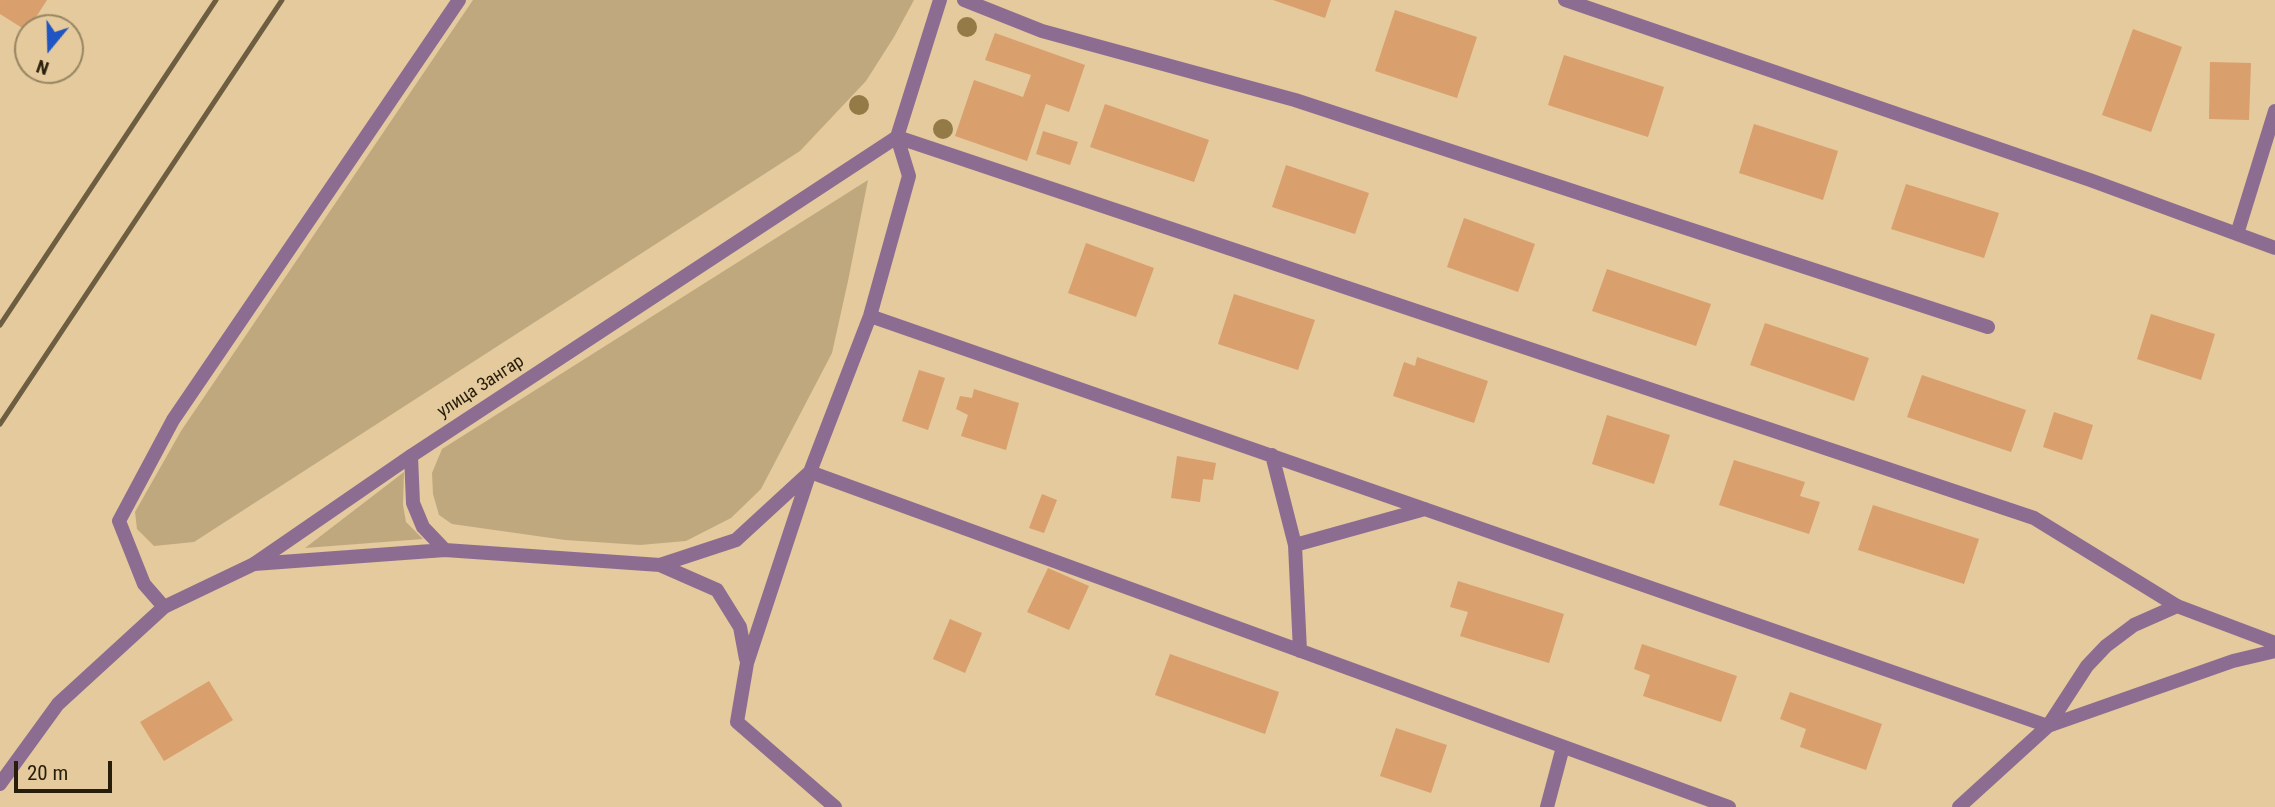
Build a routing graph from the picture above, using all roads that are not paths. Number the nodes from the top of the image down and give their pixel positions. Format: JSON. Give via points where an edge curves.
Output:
{"nodes":[{"id":1,"x":459,"y":0,"type":"edge"},
{"id":2,"x":940,"y":0,"type":"edge"},
{"id":3,"x":964,"y":0,"type":"edge"},
{"id":4,"x":1565,"y":0,"type":"edge"},
{"id":5,"x":2275,"y":111,"type":"edge"},
{"id":6,"x":897,"y":137,"type":"junction"},
{"id":7,"x":2237,"y":234,"type":"junction"},
{"id":8,"x":2275,"y":248,"type":"edge"},
{"id":9,"x":870,"y":316,"type":"junction"},
{"id":10,"x":1988,"y":327,"type":"dead end"},
{"id":11,"x":1272,"y":455,"type":"junction"},
{"id":12,"x":411,"y":456,"type":"junction"},
{"id":13,"x":810,"y":472,"type":"junction"},
{"id":14,"x":1425,"y":509,"type":"junction"},
{"id":15,"x":1295,"y":545,"type":"junction"},
{"id":16,"x":445,"y":550,"type":"junction"},
{"id":17,"x":254,"y":564,"type":"junction"},
{"id":18,"x":660,"y":565,"type":"junction"},
{"id":19,"x":2177,"y":606,"type":"junction"},
{"id":20,"x":164,"y":607,"type":"junction"},
{"id":21,"x":2275,"y":643,"type":"edge"},
{"id":22,"x":1300,"y":651,"type":"junction"},
{"id":23,"x":2275,"y":651,"type":"edge"},
{"id":24,"x":747,"y":663,"type":"junction"},
{"id":25,"x":2048,"y":726,"type":"junction"},
{"id":26,"x":1563,"y":747,"type":"junction"},
{"id":27,"x":0,"y":784,"type":"edge"},
{"id":28,"x":835,"y":807,"type":"edge"},
{"id":29,"x":1547,"y":807,"type":"edge"},
{"id":30,"x":1729,"y":807,"type":"edge"},
{"id":31,"x":1960,"y":807,"type":"edge"}],
"edges":[{"from":1,"to":20,"type":"street","via":[[173,421],[119,521],[144,584]]},
{"from":2,"to":6,"type":"street"},
{"from":3,"to":10,"type":"street","via":[[1042,31],[1295,100]]},
{"from":4,"to":7,"type":"street"},
{"from":5,"to":7,"type":"street"},
{"from":6,"to":9,"type":"street","via":[[908,176]]},
{"from":6,"to":12,"type":"street","name":"улица Зангар"},
{"from":6,"to":19,"type":"street","via":[[2034,518]]},
{"from":7,"to":8,"type":"street"},
{"from":9,"to":11,"type":"street"},
{"from":9,"to":13,"type":"street"},
{"from":11,"to":14,"type":"street"},
{"from":11,"to":15,"type":"street"},
{"from":12,"to":16,"type":"street","via":[[413,503],[423,527]]},
{"from":12,"to":17,"type":"street","name":"улица Зангар"},
{"from":13,"to":18,"type":"street","via":[[736,540]]},
{"from":13,"to":22,"type":"street"},
{"from":13,"to":24,"type":"street"},
{"from":14,"to":15,"type":"street"},
{"from":14,"to":25,"type":"street"},
{"from":15,"to":22,"type":"street"},
{"from":16,"to":17,"type":"street"},
{"from":16,"to":18,"type":"street"},
{"from":17,"to":20,"type":"street","name":"улица Зангар"},
{"from":18,"to":24,"type":"street","via":[[717,590],[740,627]]},
{"from":19,"to":21,"type":"street"},
{"from":19,"to":25,"type":"street","via":[[2134,625],[2106,646],[2087,666]]},
{"from":20,"to":27,"type":"street","name":"улица Зангар","via":[[58,704]]},
{"from":22,"to":26,"type":"street"},
{"from":23,"to":25,"type":"street","via":[[2233,661]]},
{"from":24,"to":28,"type":"street","via":[[737,722]]},
{"from":25,"to":31,"type":"street"},
{"from":26,"to":29,"type":"street"},
{"from":26,"to":30,"type":"street"}]}
